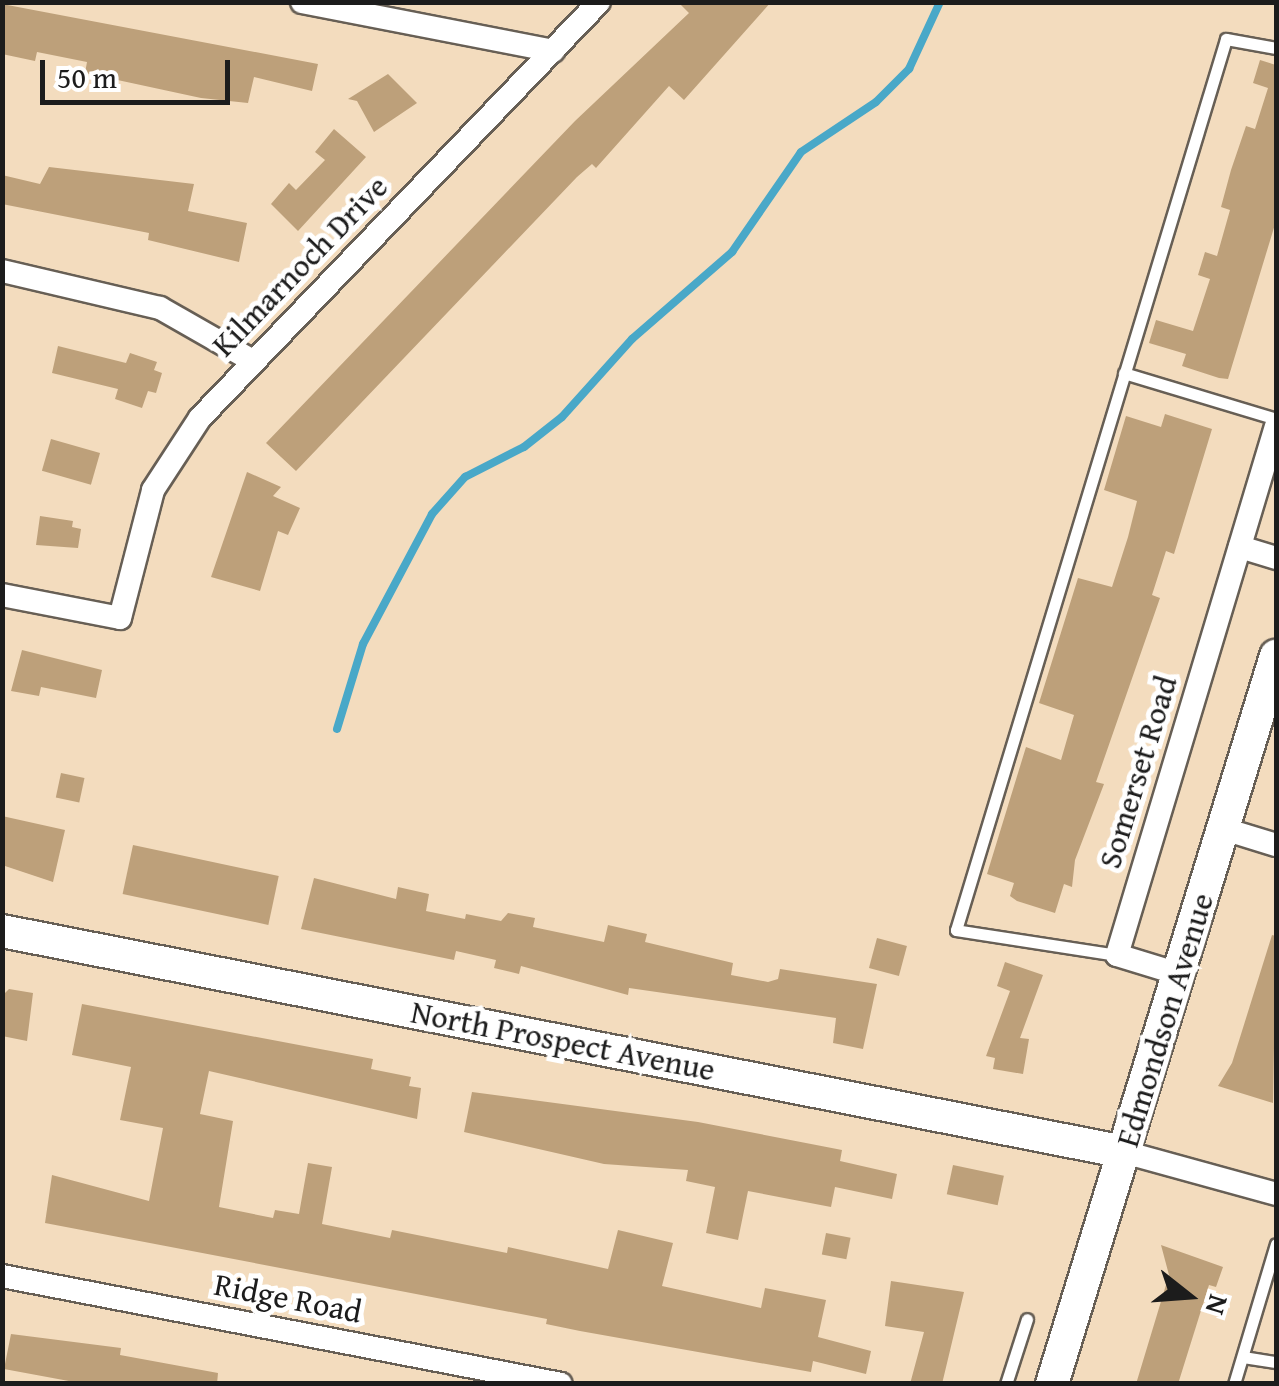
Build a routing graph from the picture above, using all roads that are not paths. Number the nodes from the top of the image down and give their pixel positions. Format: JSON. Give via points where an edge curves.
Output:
{"nodes":[{"id":1,"x":302,"y":2,"type":"edge"},
{"id":2,"x":599,"y":2,"type":"edge"},
{"id":3,"x":1276,"y":48,"type":"edge"},
{"id":4,"x":553,"y":51,"type":"junction"},
{"id":5,"x":2,"y":271,"type":"edge"},
{"id":6,"x":253,"y":361,"type":"junction"},
{"id":7,"x":1124,"y":373,"type":"junction"},
{"id":8,"x":1276,"y":423,"type":"edge"},
{"id":9,"x":1240,"y":547,"type":"junction"},
{"id":10,"x":1276,"y":558,"type":"edge"},
{"id":11,"x":2,"y":595,"type":"edge"},
{"id":12,"x":1276,"y":656,"type":"edge"},
{"id":13,"x":1224,"y":829,"type":"junction"},
{"id":14,"x":1276,"y":844,"type":"edge"},
{"id":15,"x":2,"y":931,"type":"edge"},
{"id":16,"x":1117,"y":955,"type":"junction"},
{"id":17,"x":1179,"y":974,"type":"junction"},
{"id":18,"x":1124,"y":1152,"type":"junction"},
{"id":19,"x":1276,"y":1194,"type":"edge"},
{"id":20,"x":1276,"y":1244,"type":"edge"},
{"id":21,"x":2,"y":1276,"type":"edge"},
{"id":22,"x":1027,"y":1319,"type":"dead end"},
{"id":23,"x":1243,"y":1357,"type":"junction"},
{"id":24,"x":1276,"y":1362,"type":"edge"},
{"id":25,"x":561,"y":1384,"type":"edge"},
{"id":26,"x":1006,"y":1384,"type":"edge"},
{"id":27,"x":1052,"y":1384,"type":"edge"},
{"id":28,"x":1234,"y":1384,"type":"edge"}],
"edges":[{"from":1,"to":4,"type":"street"},
{"from":2,"to":4,"type":"street","name":"Kilmarnoch Drive"},
{"from":3,"to":7,"type":"lane","via":[[1226,39]]},
{"from":4,"to":6,"type":"street","name":"Kilmarnoch Drive"},
{"from":5,"to":6,"type":"street","via":[[160,308]]},
{"from":6,"to":11,"type":"street","name":"Kilmarnoch Drive","via":[[200,418],[154,490],[120,618]]},
{"from":7,"to":8,"type":"lane"},
{"from":7,"to":16,"type":"lane","via":[[956,930]]},
{"from":8,"to":9,"type":"street","name":"Somerset Road"},
{"from":9,"to":10,"type":"street"},
{"from":9,"to":16,"type":"street","name":"Somerset Road"},
{"from":12,"to":13,"type":"street","name":"Edmondson Avenue"},
{"from":13,"to":14,"type":"street"},
{"from":13,"to":17,"type":"street","name":"Edmondson Avenue"},
{"from":15,"to":18,"type":"street","name":"North Prospect Avenue"},
{"from":16,"to":17,"type":"street"},
{"from":17,"to":18,"type":"street","name":"Edmondson Avenue"},
{"from":18,"to":19,"type":"street"},
{"from":18,"to":27,"type":"street","name":"Edmondson Avenue"},
{"from":20,"to":23,"type":"lane"},
{"from":21,"to":25,"type":"street","name":"Ridge Road"},
{"from":22,"to":26,"type":"lane"},
{"from":23,"to":24,"type":"lane"},
{"from":23,"to":28,"type":"lane"}]}
